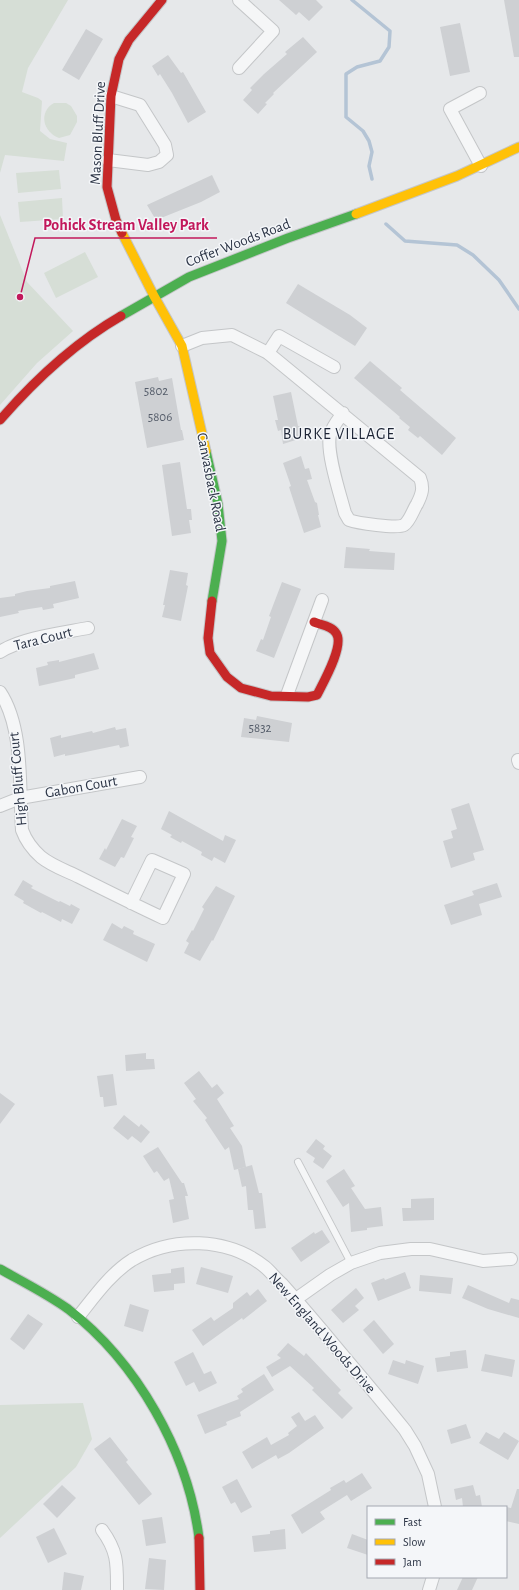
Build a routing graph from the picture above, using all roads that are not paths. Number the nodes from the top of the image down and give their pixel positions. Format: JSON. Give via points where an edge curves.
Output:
{"nodes":[{"id":1,"x":162,"y":0,"type":"edge"},
{"id":2,"x":239,"y":0,"type":"edge"},
{"id":3,"x":239,"y":68,"type":"dead end"},
{"id":4,"x":480,"y":93,"type":"dead end"},
{"id":5,"x":111,"y":96,"type":"junction"},
{"id":6,"x":519,"y":147,"type":"edge"},
{"id":7,"x":108,"y":160,"type":"junction"},
{"id":8,"x":481,"y":166,"type":"junction"},
{"id":9,"x":154,"y":296,"type":"junction"},
{"id":10,"x":182,"y":346,"type":"junction"},
{"id":11,"x":268,"y":353,"type":"junction"},
{"id":12,"x":334,"y":367,"type":"dead end"},
{"id":13,"x":343,"y":413,"type":"junction"},
{"id":14,"x":0,"y":420,"type":"edge"},
{"id":15,"x":322,"y":600,"type":"dead end"},
{"id":16,"x":314,"y":622,"type":"junction"},
{"id":17,"x":88,"y":628,"type":"dead end"},
{"id":18,"x":0,"y":652,"type":"edge"},
{"id":19,"x":0,"y":692,"type":"edge"},
{"id":20,"x":287,"y":696,"type":"junction"},
{"id":21,"x":518,"y":760,"type":"edge"},
{"id":22,"x":519,"y":763,"type":"edge"},
{"id":23,"x":140,"y":777,"type":"dead end"},
{"id":24,"x":20,"y":798,"type":"junction"},
{"id":25,"x":0,"y":806,"type":"edge"},
{"id":26,"x":131,"y":903,"type":"junction"},
{"id":27,"x":298,"y":1162,"type":"dead end"},
{"id":28,"x":511,"y":1259,"type":"dead end"},
{"id":29,"x":350,"y":1263,"type":"junction"},
{"id":30,"x":0,"y":1269,"type":"edge"},
{"id":31,"x":296,"y":1299,"type":"junction"},
{"id":32,"x":78,"y":1317,"type":"junction"},
{"id":33,"x":435,"y":1506,"type":"edge"},
{"id":34,"x":102,"y":1530,"type":"dead end"},
{"id":35,"x":433,"y":1578,"type":"edge"},
{"id":36,"x":118,"y":1590,"type":"edge"},
{"id":37,"x":200,"y":1590,"type":"edge"},
{"id":38,"x":429,"y":1590,"type":"edge"}],
"edges":[{"from":1,"to":5,"type":"street","name":"Mason Bluff Drive","via":[[136,30],[124,50],[115,73]]},
{"from":2,"to":3,"type":"street","via":[[273,31]]},
{"from":4,"to":8,"type":"street","via":[[450,109]]},
{"from":5,"to":7,"type":"street","name":"Mason Bluff Drive"},
{"from":5,"to":7,"type":"street","via":[[140,105],[165,144],[167,155],[159,162],[148,165]]},
{"from":6,"to":8,"type":"street","name":"Coffer Woods Road"},
{"from":7,"to":9,"type":"street","name":"Mason Bluff Drive","via":[[107,187],[116,220]]},
{"from":8,"to":9,"type":"street","name":"Coffer Woods Road","via":[[220,264]]},
{"from":9,"to":10,"type":"street","name":"Canvasback Road"},
{"from":9,"to":14,"type":"street","name":"Coffer Woods Road","via":[[72,351],[23,394]]},
{"from":10,"to":11,"type":"street","via":[[202,338],[232,335]]},
{"from":10,"to":20,"type":"street","name":"Canvasback Road","via":[[216,496],[222,541],[209,622],[210,653],[227,677],[241,688],[272,696]]},
{"from":11,"to":12,"type":"street","via":[[278,336]]},
{"from":11,"to":13,"type":"street"},
{"from":13,"to":13,"type":"street","via":[[420,478],[422,494],[404,525],[349,520],[330,450],[330,435]]},
{"from":15,"to":16,"type":"street"},
{"from":16,"to":20,"type":"street"},
{"from":16,"to":20,"type":"street","name":"Canvasback Road","via":[[333,629],[338,635],[339,644],[317,695]]},
{"from":17,"to":18,"type":"street","name":"Tara Court","via":[[24,642]]},
{"from":19,"to":24,"type":"street","name":"High Bluff Court","via":[[7,702],[18,743]]},
{"from":21,"to":22,"type":"street"},
{"from":23,"to":24,"type":"street","name":"Gabon Court"},
{"from":24,"to":25,"type":"street","name":"Gabon Court"},
{"from":24,"to":26,"type":"street","name":"High Bluff Court","via":[[22,830],[33,850],[42,858]]},
{"from":26,"to":26,"type":"street","name":"High Bluff Court","via":[[163,918],[184,874],[152,860]]},
{"from":27,"to":29,"type":"lane"},
{"from":28,"to":29,"type":"street","via":[[483,1261],[430,1249],[411,1249],[380,1253]]},
{"from":29,"to":31,"type":"street"},
{"from":30,"to":32,"type":"street","via":[[46,1294]]},
{"from":31,"to":32,"type":"street","name":"New England Woods Drive","via":[[265,1267],[244,1254],[216,1244],[185,1242],[157,1248],[132,1260],[107,1282]]},
{"from":31,"to":33,"type":"street","name":"New England Woods Drive","via":[[405,1430],[428,1474]]},
{"from":32,"to":37,"type":"street","via":[[125,1366],[167,1432],[179,1460],[194,1514],[200,1550]]},
{"from":34,"to":36,"type":"street","via":[[113,1547],[117,1563]]},
{"from":35,"to":38,"type":"street"}]}
